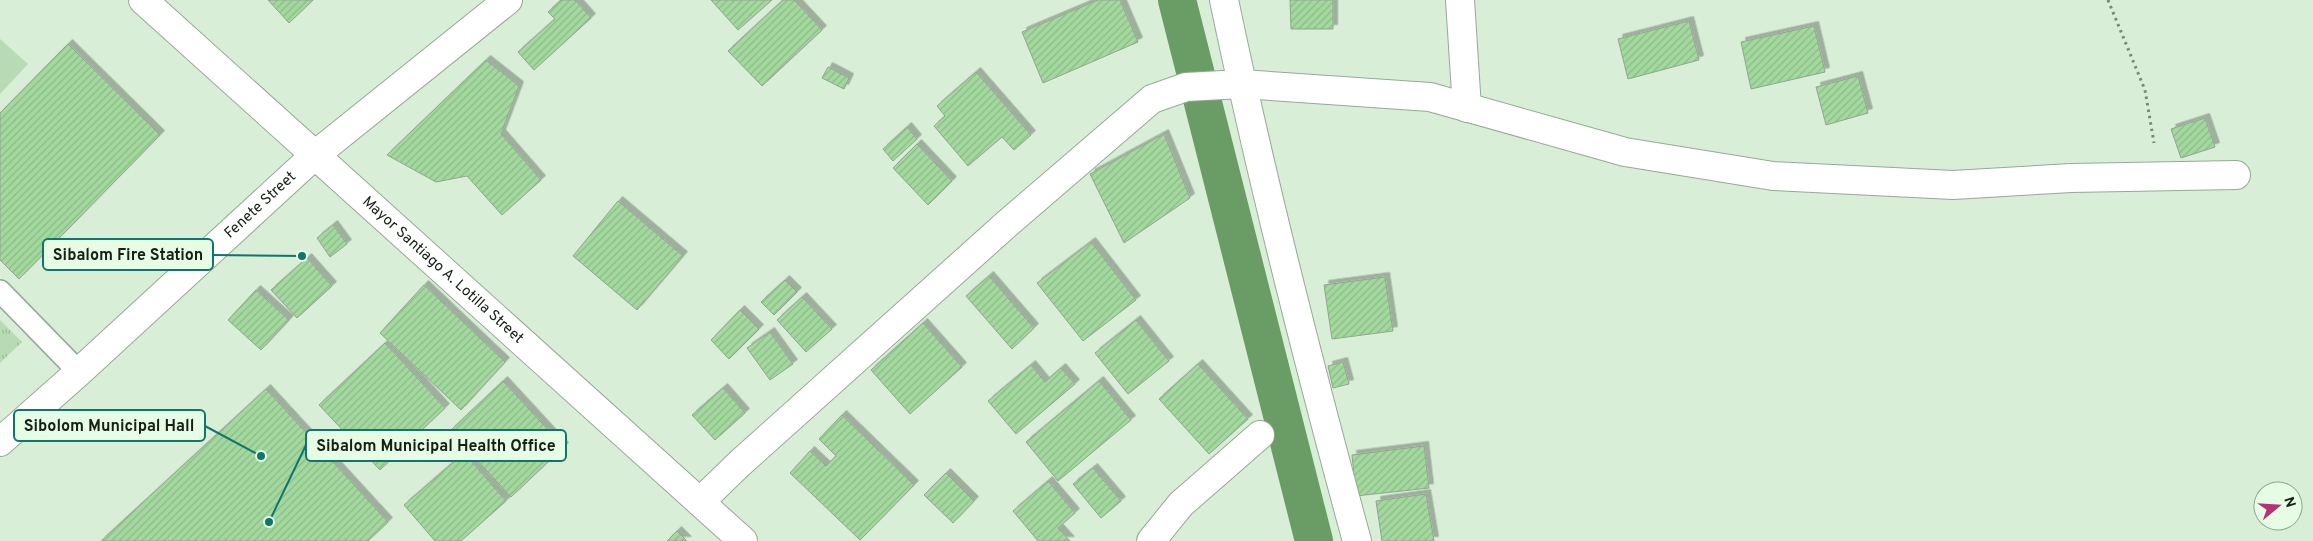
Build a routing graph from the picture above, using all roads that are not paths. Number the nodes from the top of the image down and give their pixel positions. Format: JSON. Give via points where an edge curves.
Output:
{"nodes":[{"id":1,"x":143,"y":0,"type":"edge"},
{"id":2,"x":508,"y":0,"type":"edge"},
{"id":3,"x":1224,"y":0,"type":"edge"},
{"id":4,"x":1460,"y":0,"type":"edge"},
{"id":5,"x":1233,"y":84,"type":"junction"},
{"id":6,"x":1467,"y":108,"type":"junction"},
{"id":7,"x":315,"y":155,"type":"junction"},
{"id":8,"x":2236,"y":175,"type":"dead end"},
{"id":9,"x":0,"y":291,"type":"edge"},
{"id":10,"x":79,"y":372,"type":"junction"},
{"id":11,"x":1260,"y":436,"type":"dead end"},
{"id":12,"x":0,"y":442,"type":"edge"},
{"id":13,"x":700,"y":502,"type":"junction"},
{"id":14,"x":743,"y":541,"type":"edge"},
{"id":15,"x":1150,"y":541,"type":"edge"},
{"id":16,"x":1357,"y":541,"type":"edge"}],
"edges":[{"from":1,"to":7,"type":"street","name":"Mayor Santiago A. Lotilla Street"},
{"from":2,"to":7,"type":"street","name":"Fenete Street"},
{"from":3,"to":5,"type":"street"},
{"from":4,"to":6,"type":"street"},
{"from":5,"to":6,"type":"street","via":[[1430,97]]},
{"from":5,"to":13,"type":"street","via":[[1186,87],[1152,99],[1002,229]]},
{"from":5,"to":16,"type":"street"},
{"from":6,"to":8,"type":"street","via":[[1625,152],[1773,176],[1954,185]]},
{"from":7,"to":10,"type":"street","name":"Fenete Street"},
{"from":7,"to":13,"type":"street","name":"Mayor Santiago A. Lotilla Street"},
{"from":9,"to":10,"type":"lane"},
{"from":10,"to":12,"type":"street","name":"Fenete Street"},
{"from":11,"to":15,"type":"street","via":[[1181,504]]},
{"from":13,"to":14,"type":"street","name":"Mayor Santiago A. Lotilla Street"}]}
